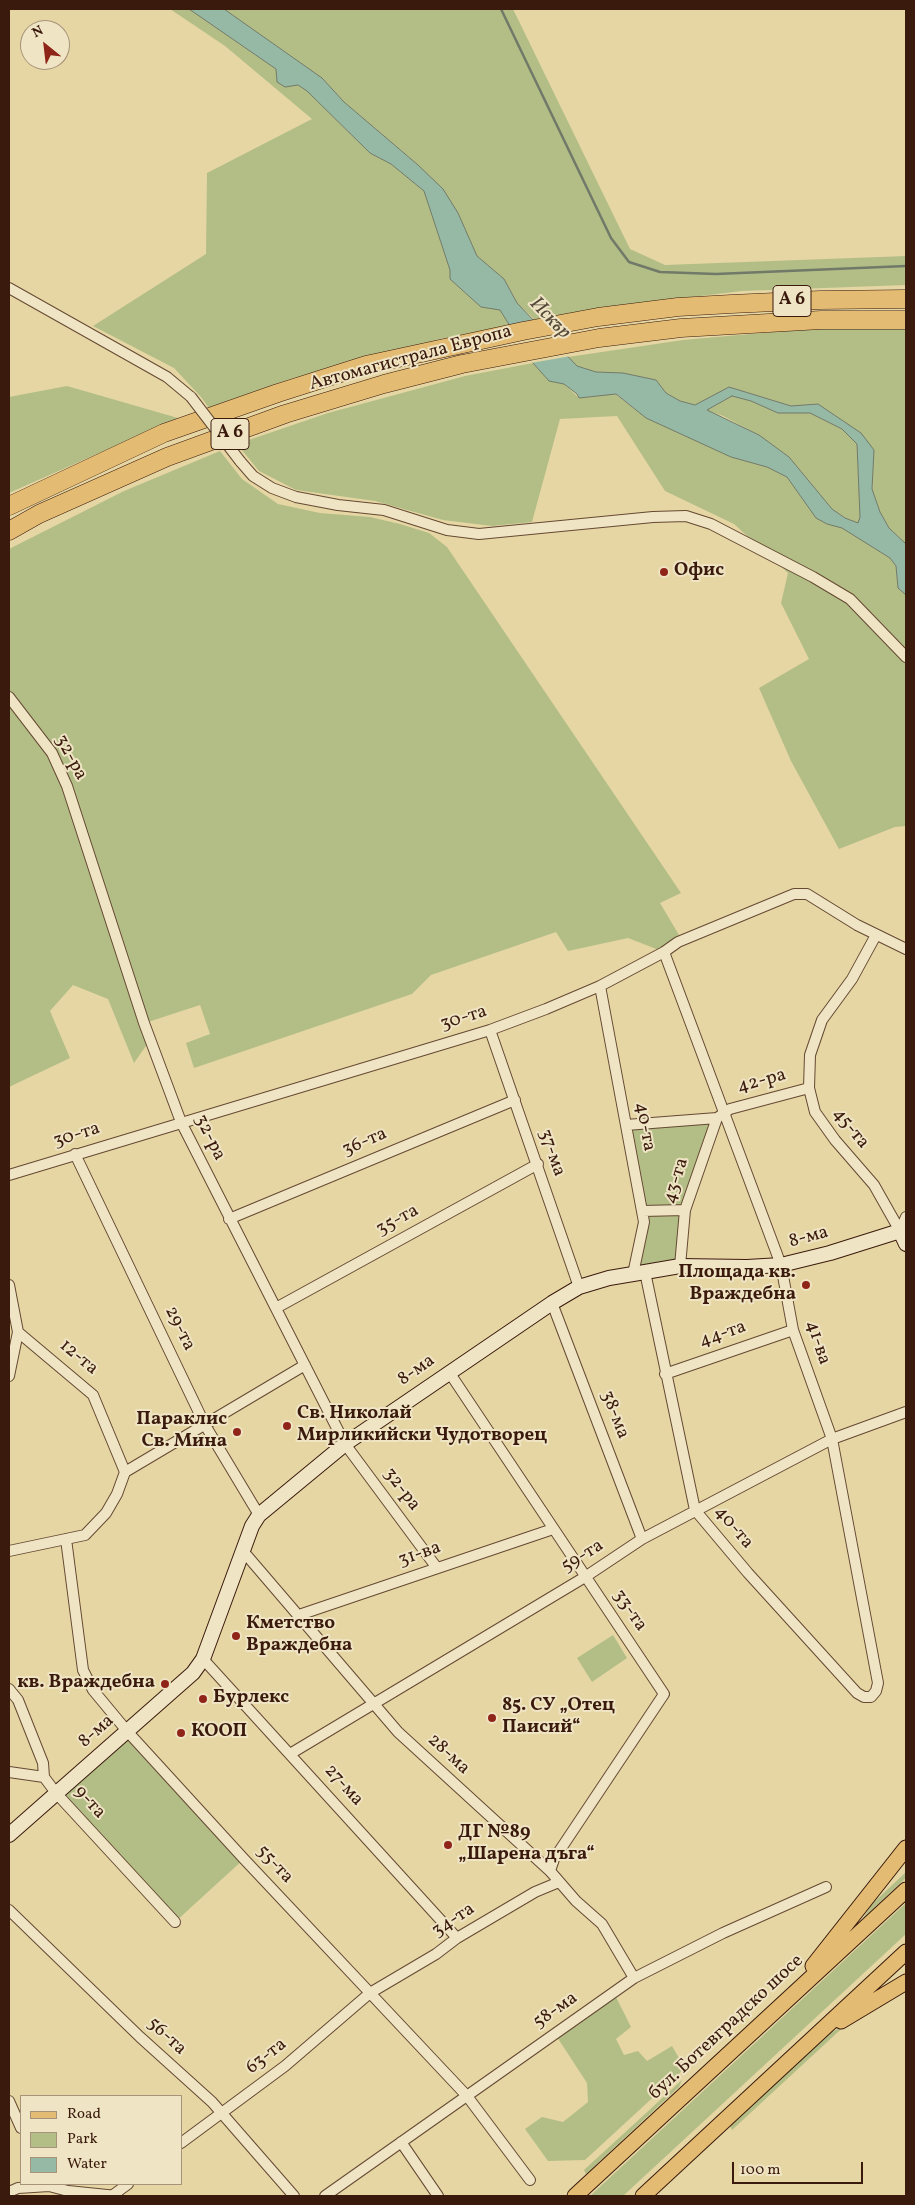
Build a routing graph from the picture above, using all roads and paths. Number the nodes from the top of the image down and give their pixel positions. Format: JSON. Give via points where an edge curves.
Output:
{"nodes":[{"id":1,"x":9,"y":288,"type":"edge"},
{"id":2,"x":906,"y":299,"type":"edge"},
{"id":3,"x":906,"y":320,"type":"edge"},
{"id":4,"x":9,"y":506,"type":"edge"},
{"id":5,"x":9,"y":531,"type":"edge"},
{"id":6,"x":906,"y":657,"type":"edge"},
{"id":7,"x":9,"y":697,"type":"edge"},
{"id":8,"x":876,"y":935,"type":"junction"},
{"id":9,"x":906,"y":949,"type":"edge"},
{"id":10,"x":664,"y":952,"type":"junction"},
{"id":11,"x":600,"y":986,"type":"junction"},
{"id":12,"x":490,"y":1030,"type":"junction"},
{"id":13,"x":809,"y":1088,"type":"junction"},
{"id":14,"x":514,"y":1100,"type":"junction"},
{"id":15,"x":720,"y":1115,"type":"junction"},
{"id":16,"x":181,"y":1122,"type":"junction"},
{"id":17,"x":626,"y":1125,"type":"junction"},
{"id":18,"x":75,"y":1154,"type":"junction"},
{"id":19,"x":538,"y":1164,"type":"junction"},
{"id":20,"x":9,"y":1175,"type":"edge"},
{"id":21,"x":685,"y":1210,"type":"junction"},
{"id":22,"x":642,"y":1211,"type":"junction"},
{"id":23,"x":906,"y":1217,"type":"edge"},
{"id":24,"x":230,"y":1219,"type":"junction"},
{"id":25,"x":900,"y":1231,"type":"junction"},
{"id":26,"x":906,"y":1244,"type":"edge"},
{"id":27,"x":781,"y":1265,"type":"junction"},
{"id":28,"x":680,"y":1266,"type":"junction"},
{"id":29,"x":639,"y":1272,"type":"junction"},
{"id":30,"x":9,"y":1285,"type":"edge"},
{"id":31,"x":579,"y":1287,"type":"junction"},
{"id":32,"x":552,"y":1303,"type":"junction"},
{"id":33,"x":276,"y":1308,"type":"junction"},
{"id":34,"x":793,"y":1330,"type":"junction"},
{"id":35,"x":18,"y":1332,"type":"junction"},
{"id":36,"x":305,"y":1365,"type":"junction"},
{"id":37,"x":449,"y":1372,"type":"junction"},
{"id":38,"x":665,"y":1374,"type":"junction"},
{"id":39,"x":9,"y":1376,"type":"edge"},
{"id":40,"x":906,"y":1412,"type":"edge"},
{"id":41,"x":205,"y":1426,"type":"junction"},
{"id":42,"x":832,"y":1439,"type":"junction"},
{"id":43,"x":345,"y":1444,"type":"junction"},
{"id":44,"x":125,"y":1472,"type":"junction"},
{"id":45,"x":695,"y":1510,"type":"junction"},
{"id":46,"x":259,"y":1515,"type":"junction"},
{"id":47,"x":553,"y":1529,"type":"junction"},
{"id":48,"x":85,"y":1535,"type":"junction"},
{"id":49,"x":66,"y":1539,"type":"junction"},
{"id":50,"x":642,"y":1539,"type":"junction"},
{"id":51,"x":9,"y":1551,"type":"edge"},
{"id":52,"x":67,"y":1551,"type":"junction"},
{"id":53,"x":243,"y":1551,"type":"junction"},
{"id":54,"x":437,"y":1568,"type":"junction"},
{"id":55,"x":585,"y":1577,"type":"junction"},
{"id":56,"x":299,"y":1615,"type":"junction"},
{"id":57,"x":203,"y":1659,"type":"junction"},
{"id":58,"x":9,"y":1689,"type":"edge"},
{"id":59,"x":871,"y":1697,"type":"joint"},
{"id":60,"x":374,"y":1705,"type":"junction"},
{"id":61,"x":127,"y":1731,"type":"junction"},
{"id":62,"x":290,"y":1754,"type":"junction"},
{"id":63,"x":9,"y":1772,"type":"edge"},
{"id":64,"x":44,"y":1777,"type":"junction"},
{"id":65,"x":56,"y":1793,"type":"junction"},
{"id":66,"x":9,"y":1835,"type":"edge"},
{"id":67,"x":906,"y":1848,"type":"edge"},
{"id":68,"x":550,"y":1871,"type":"junction"},
{"id":69,"x":559,"y":1882,"type":"junction"},
{"id":70,"x":826,"y":1887,"type":"dead end"},
{"id":71,"x":906,"y":1890,"type":"edge"},
{"id":72,"x":9,"y":1910,"type":"edge"},
{"id":73,"x":175,"y":1922,"type":"dead end"},
{"id":74,"x":457,"y":1938,"type":"junction"},
{"id":75,"x":906,"y":1952,"type":"edge"},
{"id":76,"x":634,"y":1978,"type":"junction"},
{"id":77,"x":906,"y":1982,"type":"edge"},
{"id":78,"x":370,"y":1993,"type":"junction"},
{"id":79,"x":786,"y":2000,"type":"junction"},
{"id":80,"x":811,"y":2040,"type":"junction"},
{"id":81,"x":468,"y":2096,"type":"junction"},
{"id":82,"x":9,"y":2101,"type":"edge"},
{"id":83,"x":220,"y":2114,"type":"junction"},
{"id":84,"x":20,"y":2126,"type":"edge"},
{"id":85,"x":182,"y":2142,"type":"edge"},
{"id":86,"x":402,"y":2142,"type":"junction"},
{"id":87,"x":530,"y":2180,"type":"dead end"},
{"id":88,"x":48,"y":2185,"type":"edge"},
{"id":89,"x":127,"y":2185,"type":"edge"},
{"id":90,"x":9,"y":2192,"type":"edge"},
{"id":91,"x":115,"y":2196,"type":"edge"},
{"id":92,"x":294,"y":2196,"type":"edge"},
{"id":93,"x":325,"y":2196,"type":"edge"},
{"id":94,"x":438,"y":2196,"type":"edge"},
{"id":95,"x":575,"y":2196,"type":"edge"},
{"id":96,"x":643,"y":2196,"type":"edge"}],
"edges":[{"from":1,"to":6,"type":"street","bridge":true,"via":[[167,376],[190,397],[240,461],[272,488],[296,497],[338,506],[384,510],[447,530],[479,534],[686,516],[703,521],[804,572],[850,599]]},
{"from":2,"to":4,"type":"highway","name":"Автомагистрала Европа","number":"A 6","via":[[678,307],[598,317],[357,368],[164,433]]},
{"from":3,"to":5,"type":"highway","name":"Автомагистрала Европа","number":"A 6","via":[[821,320],[681,328],[555,346],[462,364],[285,414],[176,454],[39,514]]},
{"from":7,"to":16,"type":"street","name":"32-ра","via":[[52,753],[67,786],[150,1040]]},
{"from":8,"to":9,"type":"street","name":"30-та"},
{"from":8,"to":10,"type":"street","name":"30-та","via":[[807,894],[794,894],[678,942]]},
{"from":8,"to":13,"type":"street","name":"45-та","via":[[852,979],[822,1020],[810,1054]]},
{"from":10,"to":11,"type":"street","name":"30-та"},
{"from":10,"to":15,"type":"street","name":"41-ва"},
{"from":11,"to":12,"type":"street","name":"30-та"},
{"from":11,"to":17,"type":"street","name":"40-та"},
{"from":12,"to":14,"type":"street","name":"37-ма"},
{"from":12,"to":16,"type":"street","name":"30-та"},
{"from":13,"to":15,"type":"street","name":"42-ра"},
{"from":13,"to":25,"type":"street","name":"45-та","via":[[815,1112],[874,1185]]},
{"from":14,"to":19,"type":"street","name":"37-ма"},
{"from":14,"to":24,"type":"street","name":"36-та"},
{"from":15,"to":17,"type":"street","name":"42-ра"},
{"from":15,"to":21,"type":"street","name":"43-та"},
{"from":15,"to":27,"type":"street","name":"41-ва"},
{"from":16,"to":18,"type":"street","name":"30-та"},
{"from":16,"to":24,"type":"street","name":"32-ра"},
{"from":17,"to":22,"type":"street","name":"40-та"},
{"from":18,"to":20,"type":"street","name":"30-та"},
{"from":18,"to":41,"type":"street","name":"29-та"},
{"from":19,"to":31,"type":"street","name":"37-ма"},
{"from":19,"to":33,"type":"street","name":"35-та"},
{"from":21,"to":22,"type":"street"},
{"from":21,"to":28,"type":"street","name":"43-та"},
{"from":22,"to":29,"type":"street","name":"40-та","via":[[644,1222]]},
{"from":23,"to":25,"type":"street"},
{"from":24,"to":33,"type":"street","name":"32-ра"},
{"from":25,"to":26,"type":"street"},
{"from":25,"to":27,"type":"street","name":"8-ма"},
{"from":27,"to":28,"type":"street","name":"8-ма"},
{"from":27,"to":34,"type":"street","name":"41-ва"},
{"from":28,"to":29,"type":"street","name":"8-ма"},
{"from":29,"to":31,"type":"street","name":"8-ма"},
{"from":29,"to":38,"type":"street","name":"40-та"},
{"from":30,"to":35,"type":"street"},
{"from":31,"to":32,"type":"street","name":"8-ма"},
{"from":32,"to":37,"type":"street","name":"8-ма"},
{"from":32,"to":50,"type":"street","name":"38-ма"},
{"from":33,"to":36,"type":"street","name":"32-ра"},
{"from":34,"to":38,"type":"street","name":"44-та"},
{"from":34,"to":42,"type":"street","name":"41-ва"},
{"from":35,"to":39,"type":"street"},
{"from":35,"to":44,"type":"street","name":"12-та","via":[[93,1395]]},
{"from":36,"to":41,"type":"street"},
{"from":36,"to":43,"type":"street","name":"32-ра"},
{"from":37,"to":43,"type":"street","name":"8-ма"},
{"from":37,"to":47,"type":"street","name":"33-та"},
{"from":38,"to":45,"type":"street","name":"40-та"},
{"from":40,"to":42,"type":"street","name":"59-та"},
{"from":41,"to":44,"type":"street"},
{"from":41,"to":46,"type":"street","name":"29-та"},
{"from":42,"to":45,"type":"street","name":"59-та"},
{"from":42,"to":59,"type":"street","name":"41-ва","via":[[878,1683]]},
{"from":43,"to":46,"type":"street","name":"8-ма"},
{"from":43,"to":54,"type":"street","name":"32-ра"},
{"from":44,"to":48,"type":"street","via":[[106,1513]]},
{"from":45,"to":50,"type":"street","name":"59-та"},
{"from":45,"to":59,"type":"street","name":"40-та","via":[[857,1693]]},
{"from":46,"to":53,"type":"street","name":"8-ма"},
{"from":47,"to":54,"type":"street","name":"31-ва"},
{"from":47,"to":55,"type":"street","name":"33-та"},
{"from":48,"to":49,"type":"street"},
{"from":48,"to":52,"type":"street"},
{"from":49,"to":51,"type":"street"},
{"from":49,"to":52,"type":"street","name":"55-та"},
{"from":50,"to":55,"type":"street","name":"59-та"},
{"from":52,"to":61,"type":"street","name":"55-та","via":[[83,1670],[93,1690]]},
{"from":53,"to":56,"type":"street","name":"28-ма"},
{"from":53,"to":57,"type":"street","name":"8-ма"},
{"from":54,"to":56,"type":"street","name":"31-ва"},
{"from":55,"to":60,"type":"street","name":"59-та"},
{"from":55,"to":68,"type":"street","name":"33-та","via":[[664,1694],[554,1859]]},
{"from":56,"to":60,"type":"street","name":"28-ма"},
{"from":57,"to":61,"type":"street","name":"8-ма","via":[[193,1673]]},
{"from":57,"to":62,"type":"street","name":"27-ма"},
{"from":58,"to":64,"type":"street","name":"9-та","via":[[18,1700],[43,1763]]},
{"from":60,"to":62,"type":"street","name":"59-та"},
{"from":60,"to":68,"type":"street","name":"28-ма","via":[[426,1759]]},
{"from":61,"to":65,"type":"street","name":"8-ма"},
{"from":61,"to":78,"type":"street","name":"55-та"},
{"from":62,"to":74,"type":"street","name":"27-ма"},
{"from":63,"to":64,"type":"street"},
{"from":64,"to":65,"type":"street","name":"9-та"},
{"from":65,"to":66,"type":"street","name":"8-ма"},
{"from":65,"to":73,"type":"street","name":"9-та"},
{"from":67,"to":79,"type":"main road"},
{"from":68,"to":69,"type":"street","name":"28-ма"},
{"from":69,"to":74,"type":"street","name":"34-та","via":[[535,1892]]},
{"from":69,"to":76,"type":"street","name":"28-ма","via":[[602,1924]]},
{"from":70,"to":76,"type":"street","name":"58-ма"},
{"from":71,"to":79,"type":"main road","name":"бул. Ботевградско шосе"},
{"from":72,"to":83,"type":"street","name":"56-та","via":[[212,2102]]},
{"from":74,"to":78,"type":"street","name":"34-та"},
{"from":75,"to":80,"type":"main road"},
{"from":76,"to":81,"type":"street","name":"58-ма"},
{"from":77,"to":80,"type":"main road"},
{"from":78,"to":81,"type":"street","name":"55-та"},
{"from":78,"to":83,"type":"street","name":"63-та","via":[[285,2066]]},
{"from":79,"to":95,"type":"main road","name":"бул. Ботевградско шосе"},
{"from":80,"to":96,"type":"main road"},
{"from":81,"to":86,"type":"street","name":"58-ма"},
{"from":81,"to":87,"type":"street","name":"55-та"},
{"from":82,"to":84,"type":"street"},
{"from":83,"to":85,"type":"street","name":"63-та"},
{"from":83,"to":92,"type":"street","name":"56-та"},
{"from":86,"to":93,"type":"street","name":"58-ма"},
{"from":86,"to":94,"type":"street"},
{"from":88,"to":90,"type":"street"},
{"from":88,"to":91,"type":"street","via":[[68,2191]]},
{"from":89,"to":91,"type":"street"}]}
